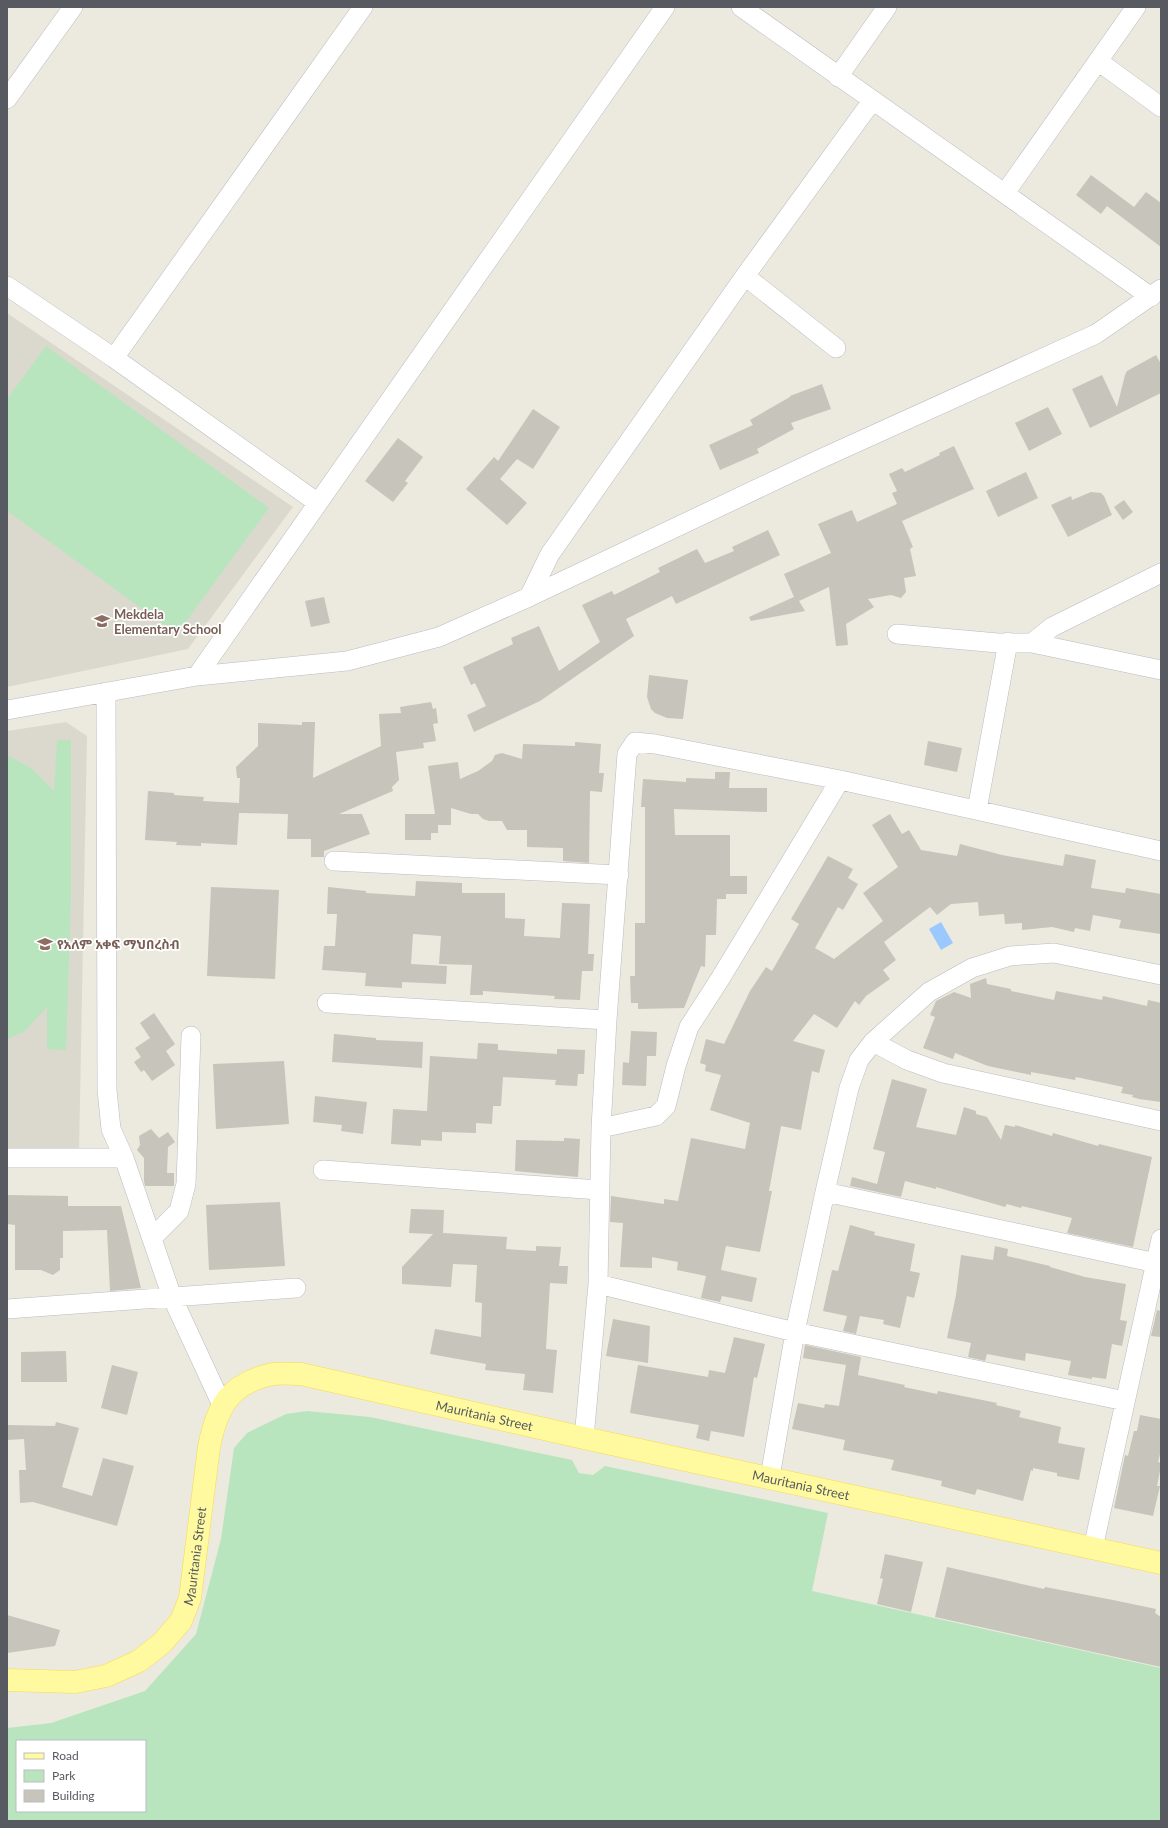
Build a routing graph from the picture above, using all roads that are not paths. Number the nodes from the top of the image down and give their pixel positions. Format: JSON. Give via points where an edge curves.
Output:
{"nodes":[{"id":1,"x":73,"y":7,"type":"edge"},
{"id":2,"x":363,"y":7,"type":"edge"},
{"id":3,"x":665,"y":7,"type":"edge"},
{"id":4,"x":740,"y":7,"type":"edge"},
{"id":5,"x":887,"y":7,"type":"edge"},
{"id":6,"x":1136,"y":7,"type":"edge"},
{"id":7,"x":1098,"y":61,"type":"junction"},
{"id":8,"x":838,"y":77,"type":"junction"},
{"id":9,"x":7,"y":99,"type":"edge"},
{"id":10,"x":872,"y":101,"type":"junction"},
{"id":11,"x":1161,"y":107,"type":"edge"},
{"id":12,"x":1005,"y":193,"type":"junction"},
{"id":13,"x":745,"y":276,"type":"junction"},
{"id":14,"x":7,"y":286,"type":"edge"},
{"id":15,"x":1156,"y":293,"type":"edge"},
{"id":16,"x":836,"y":348,"type":"dead end"},
{"id":17,"x":114,"y":358,"type":"junction"},
{"id":18,"x":318,"y":503,"type":"junction"},
{"id":19,"x":1161,"y":573,"type":"edge"},
{"id":20,"x":529,"y":597,"type":"junction"},
{"id":21,"x":897,"y":634,"type":"dead end"},
{"id":22,"x":1008,"y":642,"type":"junction"},
{"id":23,"x":1032,"y":643,"type":"junction"},
{"id":24,"x":1161,"y":670,"type":"edge"},
{"id":25,"x":197,"y":676,"type":"junction"},
{"id":26,"x":106,"y":692,"type":"junction"},
{"id":27,"x":7,"y":710,"type":"edge"},
{"id":28,"x":840,"y":780,"type":"junction"},
{"id":29,"x":977,"y":810,"type":"junction"},
{"id":30,"x":1161,"y":851,"type":"edge"},
{"id":31,"x":334,"y":861,"type":"dead end"},
{"id":32,"x":619,"y":875,"type":"junction"},
{"id":33,"x":1161,"y":975,"type":"edge"},
{"id":34,"x":326,"y":1003,"type":"dead end"},
{"id":35,"x":607,"y":1020,"type":"junction"},
{"id":36,"x":191,"y":1036,"type":"dead end"},
{"id":37,"x":873,"y":1042,"type":"junction"},
{"id":38,"x":1161,"y":1121,"type":"edge"},
{"id":39,"x":601,"y":1128,"type":"junction"},
{"id":40,"x":7,"y":1158,"type":"edge"},
{"id":41,"x":124,"y":1158,"type":"junction"},
{"id":42,"x":323,"y":1170,"type":"dead end"},
{"id":43,"x":599,"y":1190,"type":"junction"},
{"id":44,"x":825,"y":1192,"type":"junction"},
{"id":45,"x":152,"y":1238,"type":"junction"},
{"id":46,"x":1161,"y":1239,"type":"edge"},
{"id":47,"x":1158,"y":1263,"type":"edge"},
{"id":48,"x":598,"y":1284,"type":"junction"},
{"id":49,"x":296,"y":1288,"type":"dead end"},
{"id":50,"x":172,"y":1297,"type":"junction"},
{"id":51,"x":7,"y":1308,"type":"edge"},
{"id":52,"x":795,"y":1332,"type":"junction"},
{"id":53,"x":1125,"y":1401,"type":"junction"},
{"id":54,"x":222,"y":1405,"type":"junction"},
{"id":55,"x":584,"y":1438,"type":"junction"},
{"id":56,"x":770,"y":1477,"type":"junction"},
{"id":57,"x":1093,"y":1548,"type":"junction"},
{"id":58,"x":1161,"y":1563,"type":"edge"},
{"id":59,"x":7,"y":1680,"type":"edge"}],
"edges":[{"from":1,"to":9,"type":"street"},
{"from":2,"to":17,"type":"street"},
{"from":3,"to":18,"type":"street"},
{"from":4,"to":8,"type":"street"},
{"from":5,"to":8,"type":"street"},
{"from":6,"to":7,"type":"street"},
{"from":7,"to":11,"type":"street"},
{"from":7,"to":12,"type":"street"},
{"from":8,"to":10,"type":"street"},
{"from":10,"to":12,"type":"street"},
{"from":10,"to":13,"type":"street"},
{"from":12,"to":15,"type":"street"},
{"from":13,"to":16,"type":"street"},
{"from":13,"to":20,"type":"street","via":[[550,554]]},
{"from":14,"to":17,"type":"street"},
{"from":15,"to":20,"type":"street","via":[[1096,334],[818,460]]},
{"from":17,"to":18,"type":"street"},
{"from":18,"to":25,"type":"street"},
{"from":19,"to":23,"type":"street","via":[[1052,627]]},
{"from":20,"to":25,"type":"street","via":[[438,637],[347,661]]},
{"from":21,"to":22,"type":"street"},
{"from":22,"to":23,"type":"street"},
{"from":22,"to":29,"type":"street"},
{"from":23,"to":24,"type":"street"},
{"from":25,"to":26,"type":"street"},
{"from":26,"to":27,"type":"street"},
{"from":26,"to":41,"type":"street","via":[[107,1090],[111,1129]]},
{"from":28,"to":29,"type":"street"},
{"from":28,"to":32,"type":"street","via":[[635,742],[627,754]]},
{"from":28,"to":39,"type":"street","via":[[689,1027],[666,1106],[656,1116]]},
{"from":29,"to":30,"type":"street"},
{"from":31,"to":32,"type":"street"},
{"from":32,"to":35,"type":"street"},
{"from":33,"to":37,"type":"street","via":[[1054,953],[1010,956],[972,968],[929,992]]},
{"from":34,"to":35,"type":"street"},
{"from":35,"to":39,"type":"street"},
{"from":36,"to":45,"type":"street","via":[[186,1184],[179,1212]]},
{"from":37,"to":38,"type":"street","via":[[907,1060],[943,1073]]},
{"from":37,"to":44,"type":"street","via":[[859,1060],[849,1088]]},
{"from":39,"to":43,"type":"street"},
{"from":40,"to":41,"type":"street"},
{"from":41,"to":45,"type":"street"},
{"from":42,"to":43,"type":"street"},
{"from":43,"to":48,"type":"street"},
{"from":44,"to":47,"type":"street"},
{"from":44,"to":52,"type":"street"},
{"from":45,"to":50,"type":"street"},
{"from":46,"to":47,"type":"street"},
{"from":47,"to":53,"type":"street"},
{"from":48,"to":52,"type":"street"},
{"from":48,"to":55,"type":"street"},
{"from":49,"to":50,"type":"street"},
{"from":50,"to":51,"type":"street"},
{"from":50,"to":54,"type":"street"},
{"from":52,"to":53,"type":"street"},
{"from":52,"to":56,"type":"street"},
{"from":53,"to":57,"type":"street"},
{"from":54,"to":55,"type":"main road","name":"Mauritania Street","via":[[234,1392],[250,1382],[274,1374],[301,1374]]},
{"from":54,"to":59,"type":"main road","name":"Mauritania Street","via":[[214,1423],[209,1447],[190,1598],[181,1621],[162,1643],[139,1661],[106,1676],[75,1682]]},
{"from":55,"to":56,"type":"main road","name":"Mauritania Street"},
{"from":56,"to":57,"type":"main road","name":"Mauritania Street"},
{"from":57,"to":58,"type":"main road","name":"Mauritania Street"}]}
